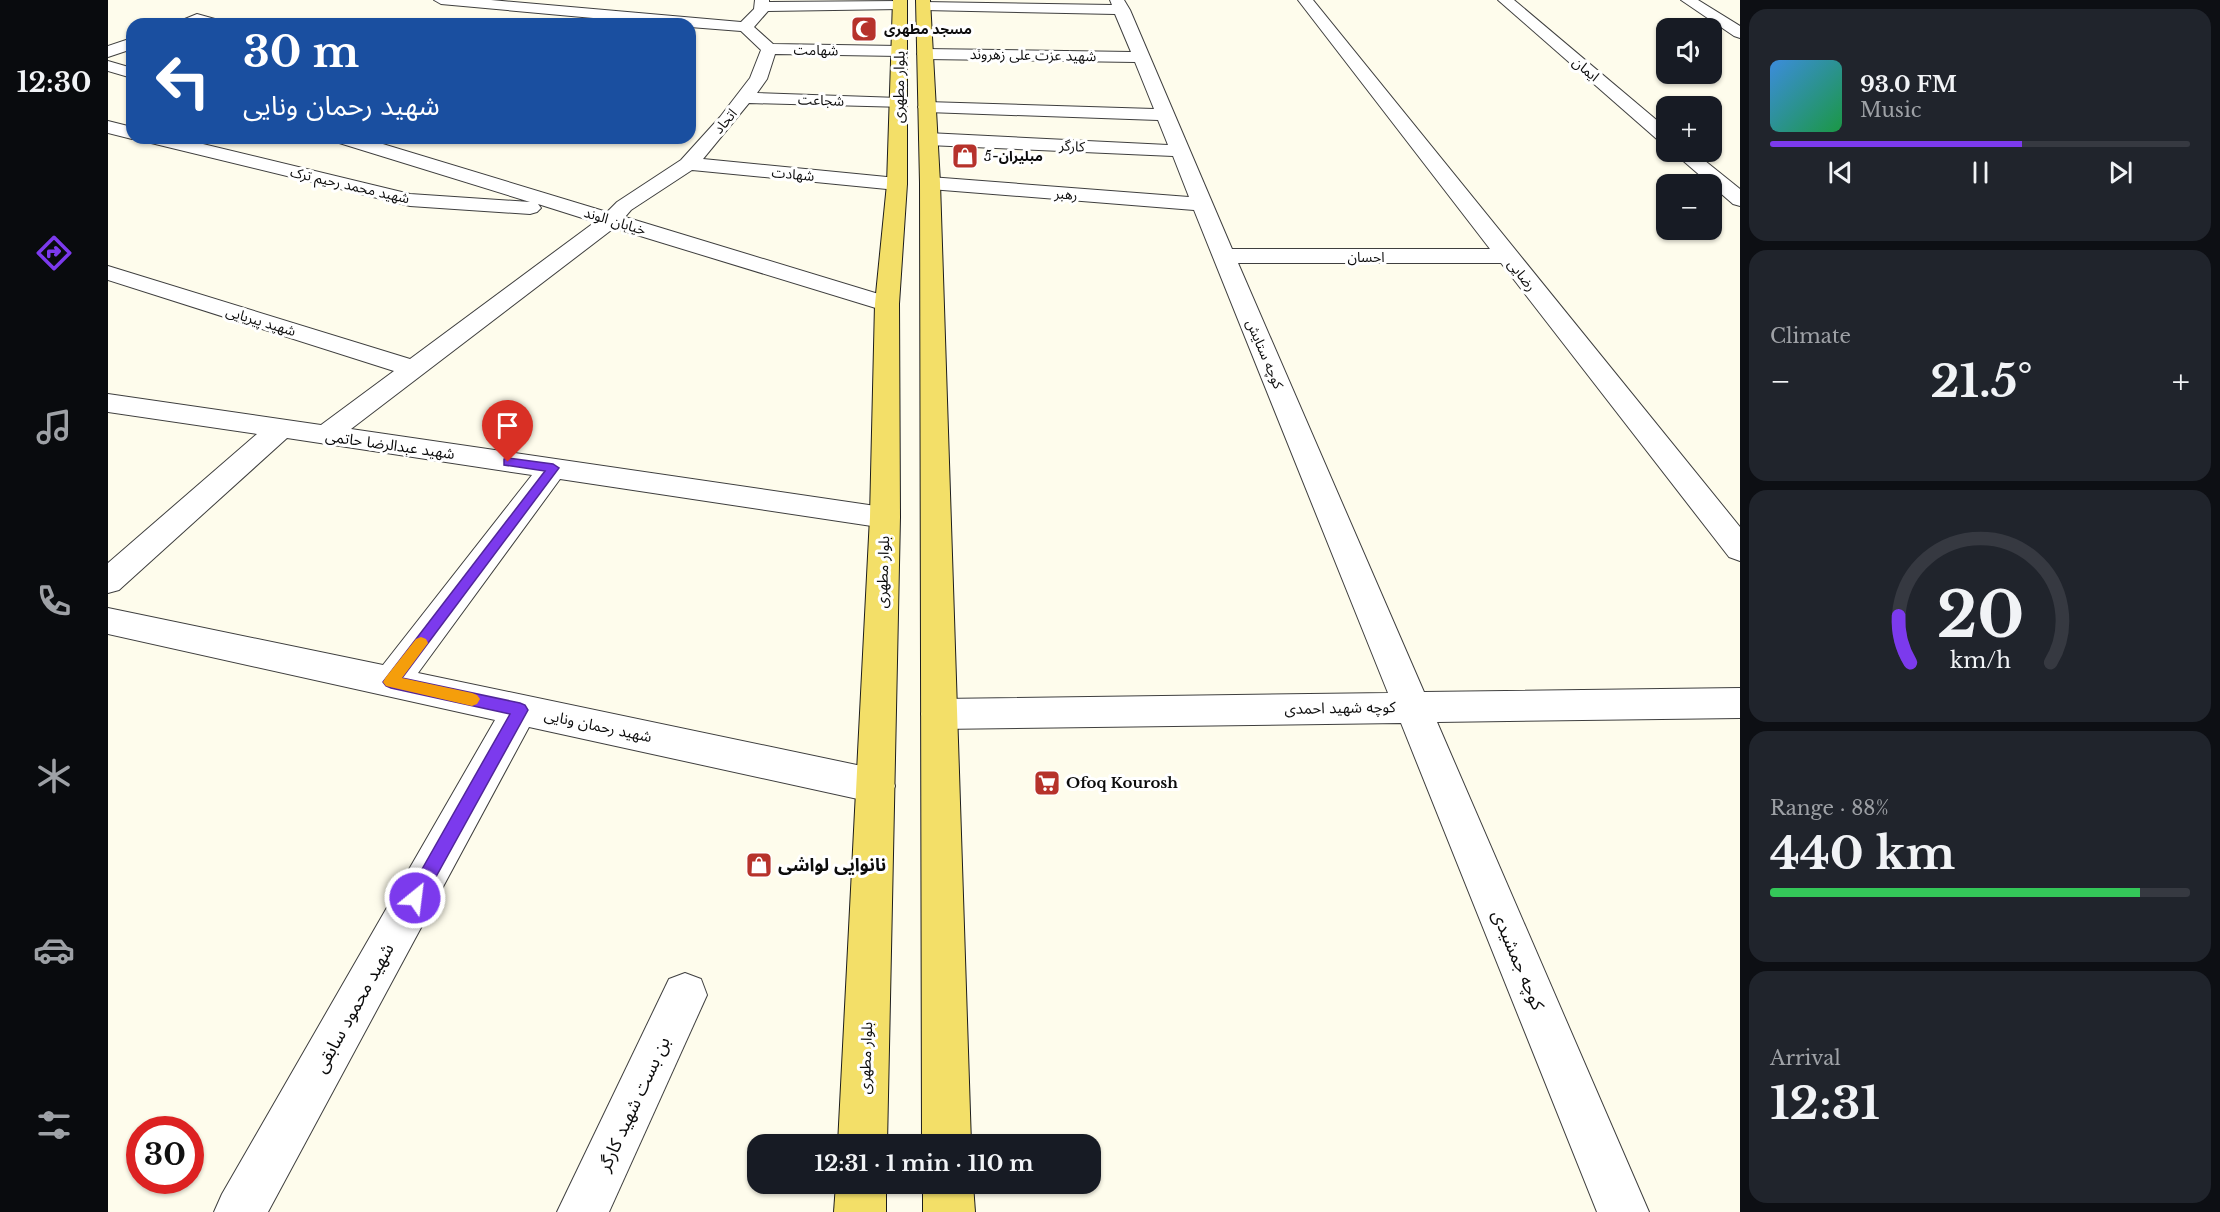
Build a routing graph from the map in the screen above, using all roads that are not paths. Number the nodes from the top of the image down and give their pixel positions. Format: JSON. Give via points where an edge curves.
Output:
{"nodes":[{"id":1,"x":441,"y":0,"type":"edge"},
{"id":2,"x":1305,"y":0,"type":"edge"},
{"id":3,"x":1505,"y":0,"type":"edge"},
{"id":4,"x":1688,"y":0,"type":"edge"},
{"id":5,"x":762,"y":3,"type":"edge"},
{"id":6,"x":912,"y":3,"type":"edge"},
{"id":7,"x":1120,"y":5,"type":"edge"},
{"id":8,"x":644,"y":18,"type":"edge"},
{"id":9,"x":696,"y":23,"type":"edge"},
{"id":10,"x":745,"y":27,"type":"junction"},
{"id":11,"x":1740,"y":33,"type":"edge"},
{"id":12,"x":126,"y":45,"type":"edge"},
{"id":13,"x":769,"y":49,"type":"junction"},
{"id":14,"x":108,"y":52,"type":"edge"},
{"id":15,"x":912,"y":52,"type":"junction"},
{"id":16,"x":1141,"y":57,"type":"junction"},
{"id":17,"x":108,"y":66,"type":"edge"},
{"id":18,"x":126,"y":72,"type":"edge"},
{"id":19,"x":744,"y":98,"type":"junction"},
{"id":20,"x":913,"y":105,"type":"junction"},
{"id":21,"x":1166,"y":115,"type":"junction"},
{"id":22,"x":108,"y":127,"type":"edge"},
{"id":23,"x":1656,"y":128,"type":"edge"},
{"id":24,"x":126,"y":132,"type":"edge"},
{"id":25,"x":928,"y":139,"type":"junction"},
{"id":26,"x":179,"y":144,"type":"edge"},
{"id":27,"x":363,"y":144,"type":"edge"},
{"id":28,"x":1180,"y":151,"type":"junction"},
{"id":29,"x":1695,"y":162,"type":"edge"},
{"id":30,"x":688,"y":164,"type":"junction"},
{"id":31,"x":897,"y":183,"type":"junction"},
{"id":32,"x":930,"y":183,"type":"junction"},
{"id":33,"x":1740,"y":200,"type":"edge"},
{"id":34,"x":1203,"y":204,"type":"junction"},
{"id":35,"x":586,"y":212,"type":"junction"},
{"id":36,"x":611,"y":220,"type":"junction"},
{"id":37,"x":1224,"y":256,"type":"junction"},
{"id":38,"x":1508,"y":256,"type":"junction"},
{"id":39,"x":108,"y":273,"type":"edge"},
{"id":40,"x":887,"y":304,"type":"junction"},
{"id":41,"x":415,"y":369,"type":"junction"},
{"id":42,"x":108,"y":403,"type":"edge"},
{"id":43,"x":281,"y":428,"type":"junction"},
{"id":44,"x":326,"y":435,"type":"junction"},
{"id":45,"x":553,"y":468,"type":"junction"},
{"id":46,"x":885,"y":517,"type":"junction"},
{"id":47,"x":1740,"y":549,"type":"edge"},
{"id":48,"x":108,"y":581,"type":"edge"},
{"id":49,"x":108,"y":621,"type":"edge"},
{"id":50,"x":391,"y":682,"type":"junction"},
{"id":51,"x":1740,"y":703,"type":"edge"},
{"id":52,"x":1412,"y":707,"type":"junction"},
{"id":53,"x":520,"y":710,"type":"junction"},
{"id":54,"x":939,"y":714,"type":"junction"},
{"id":55,"x":876,"y":786,"type":"junction"},
{"id":56,"x":685,"y":995,"type":"dead end"},
{"id":57,"x":862,"y":1134,"type":"edge"},
{"id":58,"x":947,"y":1134,"type":"edge"},
{"id":59,"x":861,"y":1194,"type":"edge"},
{"id":60,"x":948,"y":1194,"type":"edge"},
{"id":61,"x":240,"y":1212,"type":"edge"},
{"id":62,"x":583,"y":1212,"type":"edge"},
{"id":63,"x":860,"y":1212,"type":"edge"},
{"id":64,"x":949,"y":1212,"type":"edge"},
{"id":65,"x":1623,"y":1212,"type":"edge"}],
"edges":[{"from":1,"to":8,"type":"street"},
{"from":2,"to":38,"type":"street","name":"رضایی"},
{"from":3,"to":23,"type":"street","name":"ایمان"},
{"from":4,"to":11,"type":"street"},
{"from":5,"to":6,"type":"street"},
{"from":5,"to":10,"type":"street"},
{"from":6,"to":7,"type":"street"},
{"from":6,"to":15,"type":"main road","name":"بلوار مطهری"},
{"from":7,"to":16,"type":"street","name":"کوچه ستایش"},
{"from":9,"to":10,"type":"street"},
{"from":10,"to":13,"type":"street"},
{"from":12,"to":14,"type":"street"},
{"from":13,"to":15,"type":"street","name":"شهامت"},
{"from":13,"to":19,"type":"street","name":"اتحاد","via":[[758,79]]},
{"from":15,"to":16,"type":"street","name":"شهید عزت علی زهروند"},
{"from":15,"to":20,"type":"main road","name":"بلوار مطهری"},
{"from":16,"to":21,"type":"street","name":"کوچه ستایش"},
{"from":17,"to":18,"type":"street"},
{"from":19,"to":20,"type":"street","name":"شجاعت"},
{"from":19,"to":30,"type":"street","name":"اتحاد","via":[[727,122],[698,142]]},
{"from":20,"to":21,"type":"street","name":"شجاعت"},
{"from":20,"to":25,"type":"main road","name":"بلوار مطهری"},
{"from":20,"to":31,"type":"main road","name":"بلوار مطهری"},
{"from":21,"to":28,"type":"street","name":"کوچه ستایش"},
{"from":22,"to":24,"type":"street"},
{"from":25,"to":28,"type":"street","name":"کارگر"},
{"from":25,"to":32,"type":"main road","name":"بلوار مطهری"},
{"from":26,"to":35,"type":"street","name":"شهید محمد رحیم ترک","via":[[410,200]]},
{"from":27,"to":35,"type":"street","name":"خیابان الوند"},
{"from":28,"to":34,"type":"street","name":"کوچه ستایش"},
{"from":29,"to":33,"type":"street"},
{"from":30,"to":31,"type":"street","name":"شهادت"},
{"from":30,"to":36,"type":"street","name":"اتحاد","via":[[624,206]]},
{"from":31,"to":40,"type":"main road","name":"بلوار مطهری"},
{"from":32,"to":34,"type":"street","name":"رهبر"},
{"from":32,"to":54,"type":"main road","name":"بلوار مطهری"},
{"from":34,"to":37,"type":"street","name":"کوچه ستایش"},
{"from":35,"to":36,"type":"street","name":"خیابان الوند"},
{"from":36,"to":40,"type":"street","name":"خیابان الوند"},
{"from":36,"to":41,"type":"street","name":"اتحاد"},
{"from":37,"to":38,"type":"street","name":"احسان"},
{"from":37,"to":52,"type":"street","name":"کوچه ستایش"},
{"from":38,"to":47,"type":"street","name":"رضایی"},
{"from":39,"to":41,"type":"street","name":"شهید پیریایی"},
{"from":40,"to":46,"type":"main road","name":"بلوار مطهری"},
{"from":41,"to":44,"type":"street","name":"اتحاد"},
{"from":42,"to":43,"type":"street","name":"شهید عبدالرضا حاتمی"},
{"from":43,"to":44,"type":"street","name":"شهید عبدالرضا حاتمی"},
{"from":43,"to":48,"type":"street"},
{"from":44,"to":45,"type":"street","name":"شهید عبدالرضا حاتمی"},
{"from":45,"to":46,"type":"street","name":"شهید عبدالرضا حاتمی"},
{"from":45,"to":50,"type":"street"},
{"from":46,"to":55,"type":"main road","name":"بلوار مطهری"},
{"from":49,"to":50,"type":"street","name":"شهید رحمان ونایی"},
{"from":50,"to":53,"type":"street","name":"شهید رحمان ونایی"},
{"from":51,"to":52,"type":"street","name":"کوچه شهید احمدی"},
{"from":52,"to":54,"type":"street","name":"کوچه شهید احمدی"},
{"from":52,"to":65,"type":"street","name":"کوچه جمشیدی"},
{"from":53,"to":55,"type":"street","name":"شهید رحمان ونایی"},
{"from":53,"to":61,"type":"street","name":"شهید محمود سابقی"},
{"from":54,"to":58,"type":"main road","name":"بلوار مطهری"},
{"from":55,"to":57,"type":"main road","name":"بلوار مطهری"},
{"from":56,"to":62,"type":"street","name":"بن بست شهید کارگر"},
{"from":59,"to":63,"type":"main road"},
{"from":60,"to":64,"type":"main road"}]}
